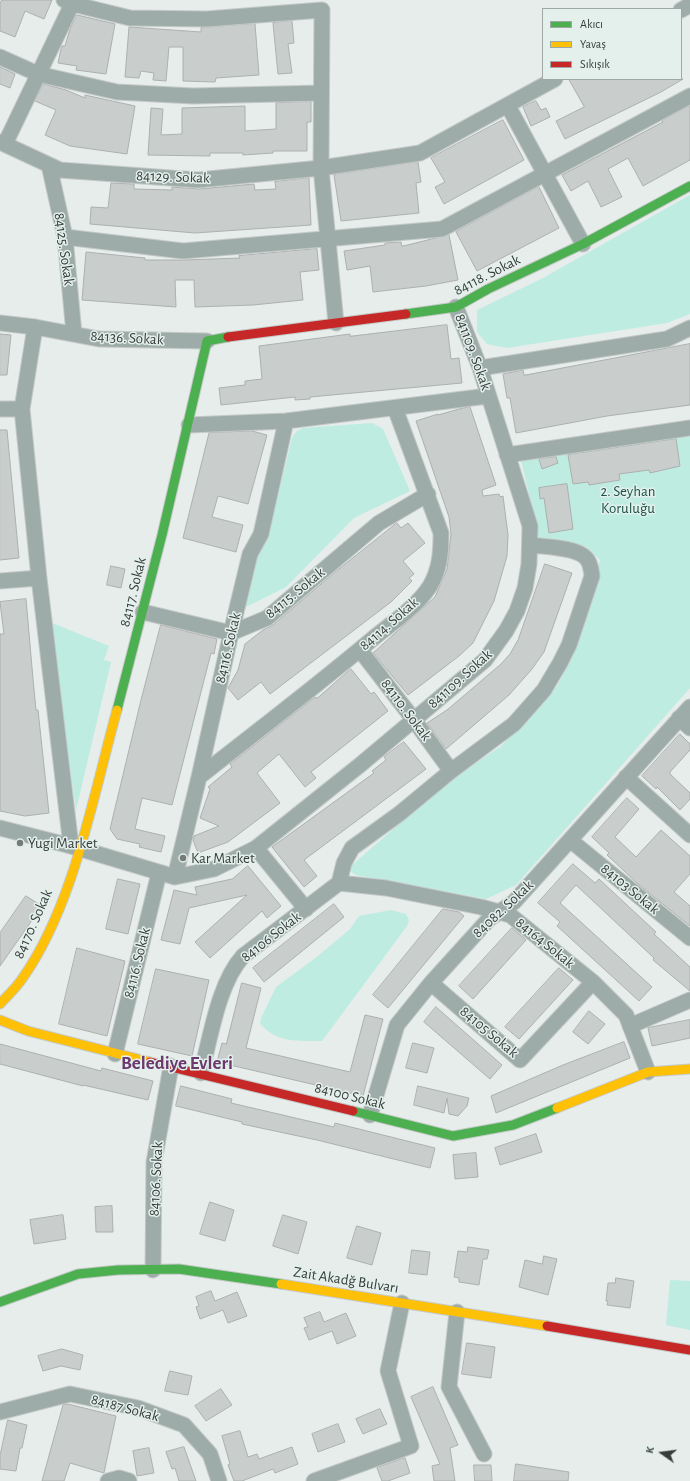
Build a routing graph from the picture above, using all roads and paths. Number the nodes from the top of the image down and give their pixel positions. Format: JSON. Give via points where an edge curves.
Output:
{"nodes":[{"id":1,"x":70,"y":1,"type":"edge"},
{"id":2,"x":322,"y":5,"type":"edge"},
{"id":3,"x":0,"y":57,"type":"edge"},
{"id":4,"x":38,"y":74,"type":"junction"},
{"id":5,"x":553,"y":80,"type":"edge"},
{"id":6,"x":321,"y":93,"type":"junction"},
{"id":7,"x":690,"y":96,"type":"edge"},
{"id":8,"x":508,"y":106,"type":"junction"},
{"id":9,"x":3,"y":143,"type":"edge"},
{"id":10,"x":49,"y":164,"type":"junction"},
{"id":11,"x":321,"y":168,"type":"junction"},
{"id":12,"x":546,"y":173,"type":"junction"},
{"id":13,"x":690,"y":186,"type":"edge"},
{"id":14,"x":65,"y":237,"type":"junction"},
{"id":15,"x":328,"y":237,"type":"junction"},
{"id":16,"x":583,"y":244,"type":"junction"},
{"id":17,"x":456,"y":307,"type":"junction"},
{"id":18,"x":0,"y":323,"type":"edge"},
{"id":19,"x":336,"y":323,"type":"junction"},
{"id":20,"x":36,"y":326,"type":"junction"},
{"id":21,"x":690,"y":328,"type":"edge"},
{"id":22,"x":74,"y":334,"type":"junction"},
{"id":23,"x":207,"y":341,"type":"junction"},
{"id":24,"x":480,"y":368,"type":"junction"},
{"id":25,"x":488,"y":396,"type":"junction"},
{"id":26,"x":396,"y":408,"type":"junction"},
{"id":27,"x":0,"y":409,"type":"edge"},
{"id":28,"x":22,"y":409,"type":"junction"},
{"id":29,"x":286,"y":421,"type":"junction"},
{"id":30,"x":189,"y":425,"type":"junction"},
{"id":31,"x":690,"y":428,"type":"edge"},
{"id":32,"x":507,"y":455,"type":"junction"},
{"id":33,"x":428,"y":494,"type":"junction"},
{"id":34,"x":531,"y":545,"type":"junction"},
{"id":35,"x":39,"y":578,"type":"junction"},
{"id":36,"x":0,"y":581,"type":"edge"},
{"id":37,"x":143,"y":612,"type":"junction"},
{"id":38,"x":231,"y":633,"type":"junction"},
{"id":39,"x":360,"y":650,"type":"junction"},
{"id":40,"x":690,"y":707,"type":"edge"},
{"id":41,"x":679,"y":718,"type":"junction"},
{"id":42,"x":414,"y":720,"type":"junction"},
{"id":43,"x":690,"y":728,"type":"edge"},
{"id":44,"x":451,"y":771,"type":"junction"},
{"id":45,"x":199,"y":777,"type":"junction"},
{"id":46,"x":626,"y":777,"type":"junction"},
{"id":47,"x":0,"y":828,"type":"edge"},
{"id":48,"x":690,"y":835,"type":"edge"},
{"id":49,"x":570,"y":840,"type":"junction"},
{"id":50,"x":75,"y":847,"type":"junction"},
{"id":51,"x":256,"y":848,"type":"junction"},
{"id":52,"x":159,"y":873,"type":"junction"},
{"id":53,"x":175,"y":877,"type":"junction"},
{"id":54,"x":339,"y":884,"type":"junction"},
{"id":55,"x":306,"y":909,"type":"junction"},
{"id":56,"x":500,"y":912,"type":"junction"},
{"id":57,"x":690,"y":938,"type":"edge"},
{"id":58,"x":593,"y":982,"type":"junction"},
{"id":59,"x":431,"y":983,"type":"junction"},
{"id":60,"x":690,"y":1000,"type":"edge"},
{"id":61,"x":0,"y":1004,"type":"edge"},
{"id":62,"x":0,"y":1020,"type":"edge"},
{"id":63,"x":630,"y":1026,"type":"junction"},
{"id":64,"x":115,"y":1054,"type":"junction"},
{"id":65,"x":171,"y":1066,"type":"junction"},
{"id":66,"x":690,"y":1069,"type":"edge"},
{"id":67,"x":648,"y":1072,"type":"junction"},
{"id":68,"x":201,"y":1073,"type":"junction"},
{"id":69,"x":370,"y":1115,"type":"junction"},
{"id":70,"x":153,"y":1270,"type":"junction"},
{"id":71,"x":0,"y":1302,"type":"edge"},
{"id":72,"x":402,"y":1303,"type":"junction"},
{"id":73,"x":457,"y":1312,"type":"junction"},
{"id":74,"x":690,"y":1350,"type":"edge"},
{"id":75,"x":0,"y":1412,"type":"edge"},
{"id":76,"x":484,"y":1454,"type":"dead end"},
{"id":77,"x":108,"y":1481,"type":"edge"},
{"id":78,"x":129,"y":1481,"type":"edge"},
{"id":79,"x":219,"y":1481,"type":"edge"},
{"id":80,"x":314,"y":1481,"type":"edge"}],
"edges":[{"from":1,"to":2,"type":"street","via":[[130,18],[208,19]]},
{"from":1,"to":4,"type":"street"},
{"from":2,"to":6,"type":"street"},
{"from":3,"to":4,"type":"street"},
{"from":4,"to":6,"type":"street","via":[[117,92],[193,96]]},
{"from":4,"to":9,"type":"street"},
{"from":5,"to":8,"type":"street","name":"84129. Sokak"},
{"from":6,"to":11,"type":"street"},
{"from":7,"to":12,"type":"street"},
{"from":8,"to":11,"type":"street","name":"84129. Sokak","via":[[420,153]]},
{"from":8,"to":12,"type":"street"},
{"from":9,"to":10,"type":"street","name":"84129. Sokak"},
{"from":10,"to":11,"type":"street","name":"84129. Sokak","via":[[60,170],[198,180]]},
{"from":10,"to":14,"type":"street","name":"84125. Sokak"},
{"from":11,"to":15,"type":"street"},
{"from":12,"to":15,"type":"street","via":[[442,229]]},
{"from":12,"to":16,"type":"street"},
{"from":13,"to":16,"type":"street","name":"84118. Sokak"},
{"from":14,"to":15,"type":"street","via":[[183,251]]},
{"from":14,"to":22,"type":"street","name":"84125. Sokak"},
{"from":15,"to":19,"type":"street"},
{"from":16,"to":17,"type":"street","name":"84118. Sokak"},
{"from":17,"to":19,"type":"street","name":"84118. Sokak"},
{"from":17,"to":24,"type":"street","name":"841109. Sokak"},
{"from":18,"to":20,"type":"street","name":"84136. Sokak"},
{"from":19,"to":23,"type":"street","name":"84118. Sokak"},
{"from":20,"to":22,"type":"street","name":"84136. Sokak"},
{"from":20,"to":28,"type":"street"},
{"from":21,"to":24,"type":"street","via":[[667,339]]},
{"from":22,"to":23,"type":"street","name":"84136. Sokak","via":[[99,340]]},
{"from":23,"to":30,"type":"street","name":"84117. Sokak"},
{"from":24,"to":25,"type":"street","name":"841109. Sokak"},
{"from":25,"to":26,"type":"street"},
{"from":25,"to":32,"type":"street","name":"841109. Sokak"},
{"from":26,"to":29,"type":"street"},
{"from":26,"to":33,"type":"street","name":"84114. Sokak"},
{"from":27,"to":28,"type":"street"},
{"from":28,"to":35,"type":"street"},
{"from":29,"to":30,"type":"street"},
{"from":29,"to":38,"type":"street","name":"84116. Sokak","via":[[262,534],[250,554]]},
{"from":30,"to":37,"type":"street","name":"84117. Sokak"},
{"from":31,"to":32,"type":"street"},
{"from":32,"to":34,"type":"street","name":"841109. Sokak","via":[[530,526]]},
{"from":33,"to":38,"type":"street","name":"84115. Sokak","via":[[379,523],[267,618]]},
{"from":33,"to":39,"type":"street","name":"84114. Sokak","via":[[441,533],[442,552],[438,570],[421,597]]},
{"from":34,"to":42,"type":"street","name":"841109. Sokak","via":[[524,588],[517,611],[499,642],[485,660]]},
{"from":34,"to":44,"type":"street","via":[[578,552],[586,558],[590,566],[592,576],[569,645],[544,690],[514,724]]},
{"from":35,"to":36,"type":"street"},
{"from":35,"to":50,"type":"street"},
{"from":37,"to":38,"type":"street"},
{"from":37,"to":50,"type":"street","name":"84117. Sokak"},
{"from":38,"to":45,"type":"street","name":"84116. Sokak"},
{"from":39,"to":42,"type":"street","name":"84110. Sokak"},
{"from":39,"to":45,"type":"street","name":"84114. Sokak"},
{"from":40,"to":41,"type":"street","name":"84082. Sokak"},
{"from":41,"to":43,"type":"street"},
{"from":41,"to":46,"type":"street","name":"84082. Sokak"},
{"from":42,"to":44,"type":"street","name":"84110. Sokak"},
{"from":42,"to":51,"type":"street","name":"841109. Sokak"},
{"from":44,"to":54,"type":"street","via":[[399,814],[352,848],[344,863]]},
{"from":45,"to":53,"type":"street","name":"84116. Sokak"},
{"from":46,"to":48,"type":"street"},
{"from":46,"to":49,"type":"street","name":"84082. Sokak"},
{"from":47,"to":50,"type":"street"},
{"from":49,"to":56,"type":"street","name":"84082. Sokak","via":[[514,902]]},
{"from":49,"to":57,"type":"street","name":"84103 Sokak"},
{"from":50,"to":52,"type":"street"},
{"from":50,"to":61,"type":"street","name":"84170. Sokak","via":[[54,920],[22,980]]},
{"from":51,"to":53,"type":"street","via":[[214,868]]},
{"from":51,"to":55,"type":"street"},
{"from":52,"to":53,"type":"street"},
{"from":52,"to":64,"type":"street","name":"84116. Sokak"},
{"from":54,"to":55,"type":"street","name":"84106 Sokak"},
{"from":54,"to":56,"type":"street","name":"84164 Sokak","via":[[386,888]]},
{"from":55,"to":68,"type":"street","name":"84106 Sokak","via":[[243,956],[235,965],[225,986]]},
{"from":56,"to":58,"type":"street","name":"84164 Sokak","via":[[510,915]]},
{"from":56,"to":59,"type":"street","name":"84082. Sokak","via":[[489,919]]},
{"from":58,"to":59,"type":"street","name":"84105 Sokak","via":[[520,1060]]},
{"from":58,"to":63,"type":"street","name":"84164 Sokak","via":[[626,1015]]},
{"from":59,"to":69,"type":"street","name":"84082. Sokak","via":[[397,1025]]},
{"from":60,"to":63,"type":"street"},
{"from":62,"to":64,"type":"street","name":"84100 Sokak","via":[[28,1031]]},
{"from":63,"to":67,"type":"street","name":"84164 Sokak"},
{"from":64,"to":65,"type":"street","name":"84100 Sokak"},
{"from":65,"to":68,"type":"street","name":"84100 Sokak"},
{"from":65,"to":70,"type":"street","name":"84106. Sokak","via":[[154,1162]]},
{"from":66,"to":67,"type":"street","name":"84100 Sokak"},
{"from":67,"to":69,"type":"street","name":"84100 Sokak","via":[[513,1125],[453,1136]]},
{"from":68,"to":69,"type":"street","name":"84100 Sokak"},
{"from":70,"to":71,"type":"street","name":"Zait Akadğ Bulvarı","via":[[78,1274]]},
{"from":70,"to":72,"type":"street","name":"Zait Akadğ Bulvarı","via":[[179,1270]]},
{"from":72,"to":73,"type":"street","name":"Zait Akadğ Bulvarı"},
{"from":72,"to":80,"type":"street","via":[[388,1371],[411,1446]]},
{"from":73,"to":74,"type":"street","name":"Zait Akadğ Bulvarı"},
{"from":73,"to":76,"type":"street","via":[[449,1386]]},
{"from":75,"to":79,"type":"street","name":"84187 Sokak","via":[[70,1394],[138,1408],[184,1425],[210,1454]]},
{"from":77,"to":78,"type":"street","via":[[119,1478]]}]}
